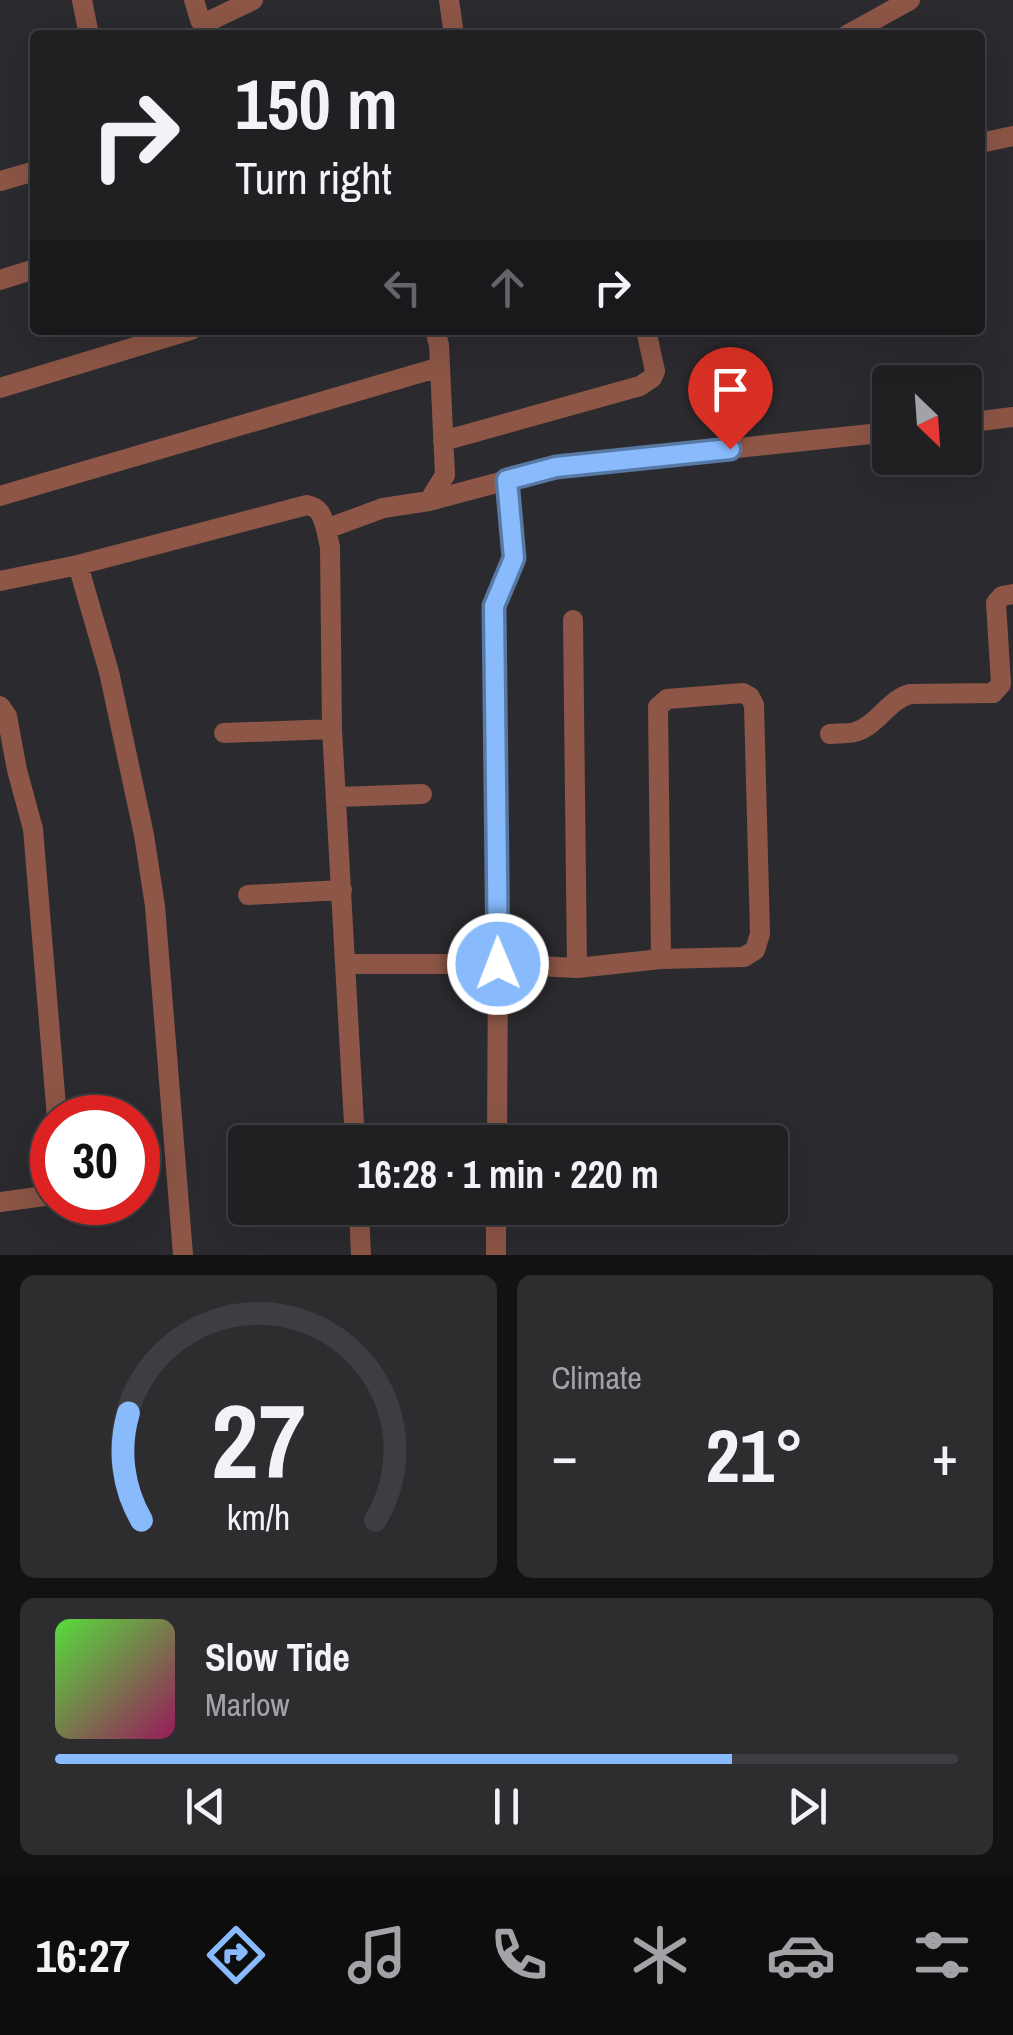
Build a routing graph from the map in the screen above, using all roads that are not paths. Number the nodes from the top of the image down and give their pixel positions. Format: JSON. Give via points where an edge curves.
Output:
{"nodes":[{"id":1,"x":82,"y":0,"type":"edge"},
{"id":2,"x":194,"y":0,"type":"edge"},
{"id":3,"x":253,"y":0,"type":"edge"},
{"id":4,"x":449,"y":0,"type":"edge"},
{"id":5,"x":910,"y":0,"type":"edge"},
{"id":6,"x":89,"y":30,"type":"edge"},
{"id":7,"x":453,"y":30,"type":"edge"},
{"id":8,"x":856,"y":30,"type":"edge"},
{"id":9,"x":1013,"y":136,"type":"edge"},
{"id":10,"x":985,"y":142,"type":"edge"},
{"id":11,"x":30,"y":173,"type":"edge"},
{"id":12,"x":1,"y":182,"type":"edge"},
{"id":13,"x":30,"y":271,"type":"edge"},
{"id":14,"x":0,"y":280,"type":"edge"},
{"id":15,"x":174,"y":335,"type":"edge"},
{"id":16,"x":436,"y":335,"type":"edge"},
{"id":17,"x":647,"y":335,"type":"edge"},
{"id":18,"x":440,"y":367,"type":"junction"},
{"id":19,"x":0,"y":388,"type":"edge"},
{"id":20,"x":1013,"y":417,"type":"edge"},
{"id":21,"x":982,"y":421,"type":"edge"},
{"id":22,"x":872,"y":434,"type":"edge"},
{"id":23,"x":444,"y":441,"type":"junction"},
{"id":24,"x":507,"y":480,"type":"junction"},
{"id":25,"x":0,"y":496,"type":"edge"},
{"id":26,"x":429,"y":501,"type":"junction"},
{"id":27,"x":326,"y":529,"type":"junction"},
{"id":28,"x":78,"y":565,"type":"junction"},
{"id":29,"x":0,"y":580,"type":"edge"},
{"id":30,"x":1013,"y":594,"type":"edge"},
{"id":31,"x":573,"y":620,"type":"dead end"},
{"id":32,"x":0,"y":706,"type":"edge"},
{"id":33,"x":332,"y":729,"type":"junction"},
{"id":34,"x":224,"y":733,"type":"dead end"},
{"id":35,"x":830,"y":734,"type":"dead end"},
{"id":36,"x":422,"y":794,"type":"dead end"},
{"id":37,"x":337,"y":797,"type":"junction"},
{"id":38,"x":342,"y":890,"type":"junction"},
{"id":39,"x":248,"y":896,"type":"dead end"},
{"id":40,"x":661,"y":959,"type":"junction"},
{"id":41,"x":345,"y":964,"type":"junction"},
{"id":42,"x":498,"y":964,"type":"junction"},
{"id":43,"x":578,"y":968,"type":"junction"},
{"id":44,"x":55,"y":1095,"type":"edge"},
{"id":45,"x":354,"y":1125,"type":"edge"},
{"id":46,"x":497,"y":1125,"type":"edge"},
{"id":47,"x":30,"y":1198,"type":"edge"},
{"id":48,"x":0,"y":1202,"type":"edge"},
{"id":49,"x":359,"y":1225,"type":"edge"},
{"id":50,"x":496,"y":1225,"type":"edge"},
{"id":51,"x":183,"y":1255,"type":"edge"},
{"id":52,"x":361,"y":1255,"type":"edge"},
{"id":53,"x":496,"y":1255,"type":"edge"}],
"edges":[{"from":1,"to":6,"type":"street"},
{"from":2,"to":3,"type":"street","via":[[203,24]]},
{"from":4,"to":7,"type":"street"},
{"from":5,"to":8,"type":"street"},
{"from":9,"to":10,"type":"street"},
{"from":11,"to":12,"type":"street"},
{"from":13,"to":14,"type":"street"},
{"from":15,"to":19,"type":"street"},
{"from":16,"to":18,"type":"street"},
{"from":17,"to":23,"type":"street","via":[[655,371],[640,386]]},
{"from":18,"to":23,"type":"street"},
{"from":18,"to":25,"type":"street"},
{"from":20,"to":21,"type":"street"},
{"from":22,"to":24,"type":"street","via":[[568,465]]},
{"from":23,"to":26,"type":"street","via":[[445,475]]},
{"from":24,"to":26,"type":"street"},
{"from":24,"to":42,"type":"street","via":[[514,558],[494,606]]},
{"from":26,"to":27,"type":"street","via":[[383,508]]},
{"from":27,"to":28,"type":"street","via":[[321,512],[307,505]]},
{"from":27,"to":33,"type":"street"},
{"from":28,"to":29,"type":"street"},
{"from":28,"to":51,"type":"street","via":[[109,672],[155,906]]},
{"from":30,"to":35,"type":"street","via":[[996,603],[999,689],[910,694],[866,727]]},
{"from":31,"to":43,"type":"street"},
{"from":32,"to":44,"type":"street","via":[[32,829]]},
{"from":33,"to":34,"type":"street"},
{"from":33,"to":37,"type":"street"},
{"from":36,"to":37,"type":"street"},
{"from":37,"to":38,"type":"street"},
{"from":38,"to":39,"type":"street"},
{"from":38,"to":41,"type":"street"},
{"from":40,"to":40,"type":"street","via":[[658,708],[667,699],[743,693],[754,704],[760,934],[744,957]]},
{"from":40,"to":43,"type":"street"},
{"from":41,"to":42,"type":"street"},
{"from":41,"to":45,"type":"street"},
{"from":42,"to":43,"type":"street"},
{"from":42,"to":46,"type":"street"},
{"from":47,"to":48,"type":"street"},
{"from":49,"to":52,"type":"street"},
{"from":50,"to":53,"type":"street"}]}
